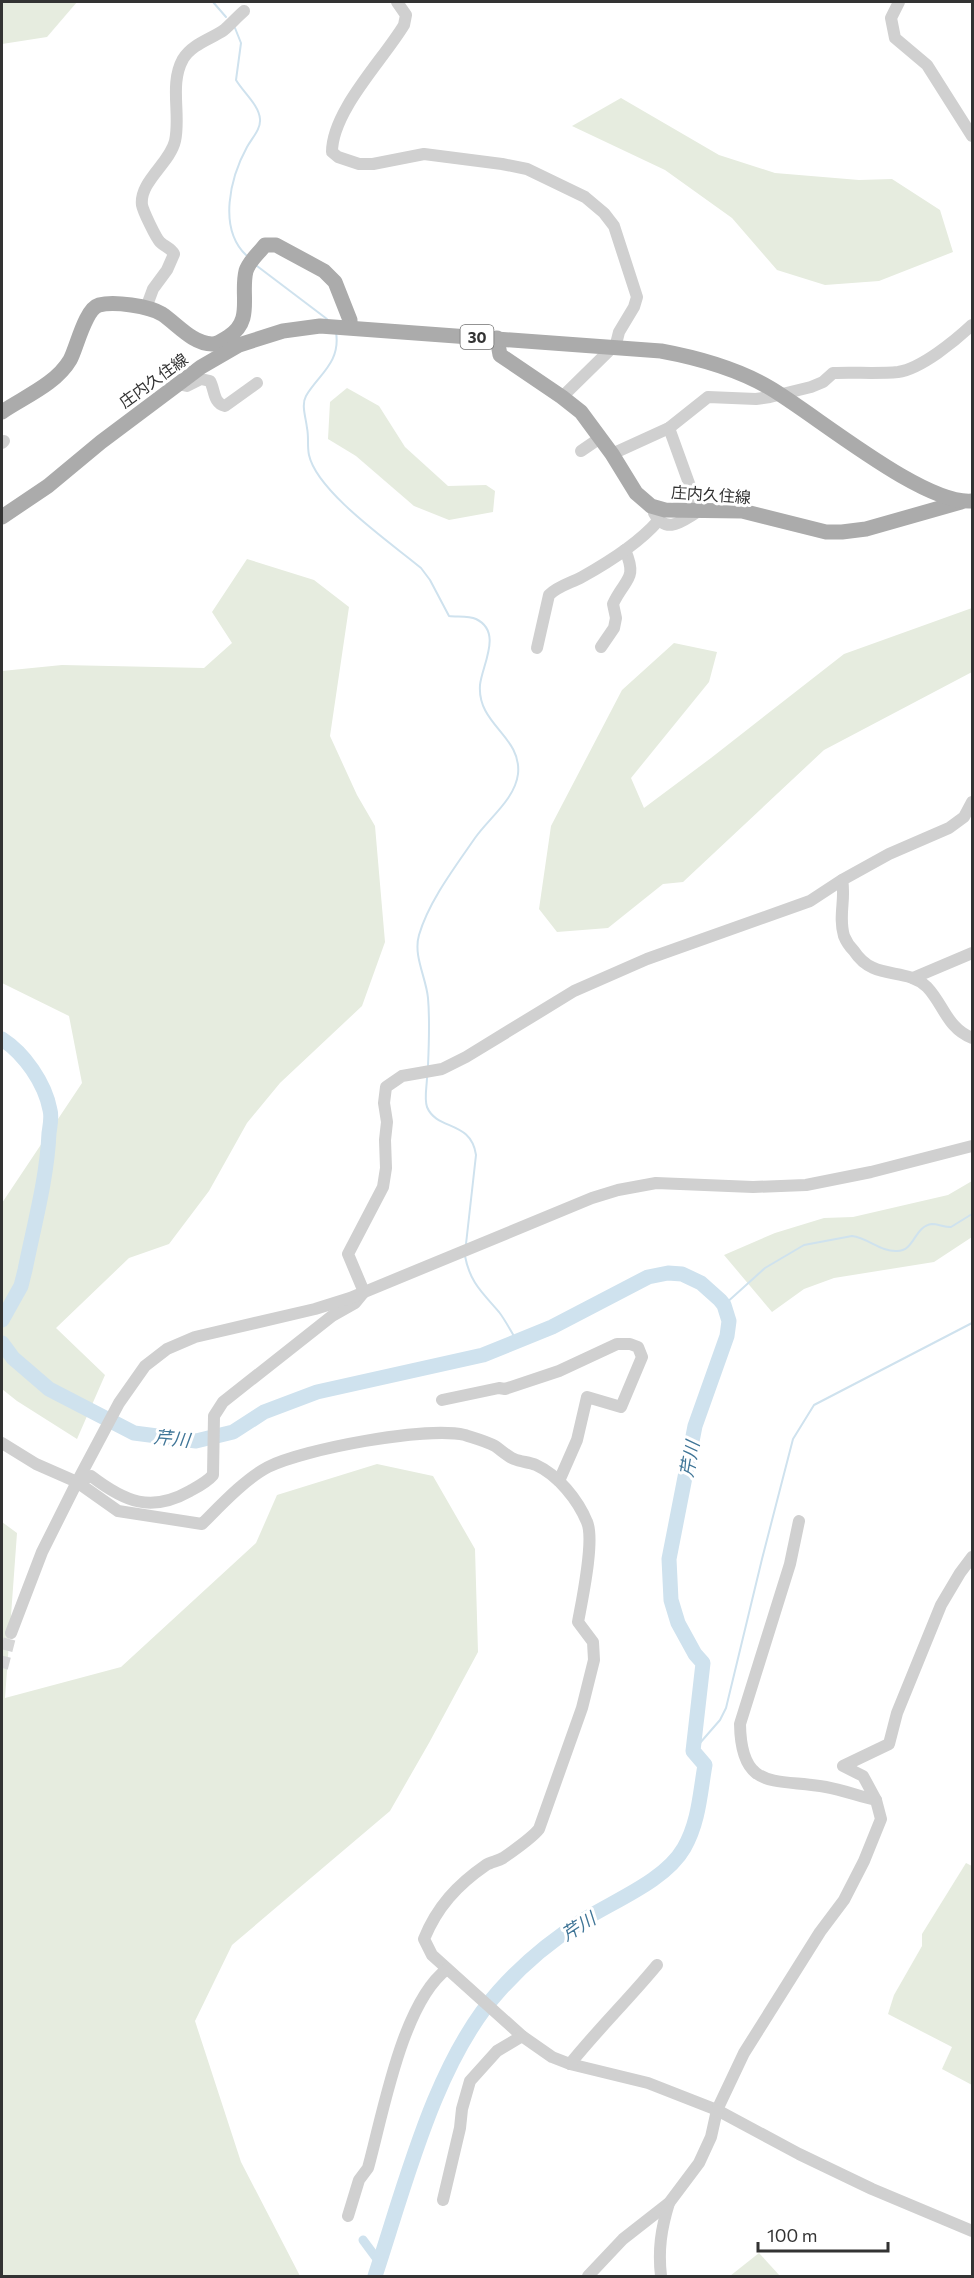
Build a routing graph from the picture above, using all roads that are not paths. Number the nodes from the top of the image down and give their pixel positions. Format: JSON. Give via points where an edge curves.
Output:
{"nodes":[{"id":1,"x":397,"y":2,"type":"edge"},
{"id":2,"x":899,"y":2,"type":"edge"},
{"id":3,"x":244,"y":10,"type":"dead end"},
{"id":4,"x":972,"y":136,"type":"edge"},
{"id":5,"x":146,"y":308,"type":"junction"},
{"id":6,"x":972,"y":325,"type":"edge"},
{"id":7,"x":350,"y":327,"type":"junction"},
{"id":8,"x":497,"y":338,"type":"junction"},
{"id":9,"x":210,"y":344,"type":"junction"},
{"id":10,"x":613,"y":347,"type":"junction"},
{"id":11,"x":214,"y":360,"type":"junction"},
{"id":12,"x":257,"y":383,"type":"dead end"},
{"id":13,"x":178,"y":384,"type":"junction"},
{"id":14,"x":780,"y":394,"type":"junction"},
{"id":15,"x":562,"y":397,"type":"junction"},
{"id":16,"x":2,"y":412,"type":"edge"},
{"id":17,"x":669,"y":428,"type":"junction"},
{"id":18,"x":600,"y":438,"type":"junction"},
{"id":19,"x":581,"y":451,"type":"dead end"},
{"id":20,"x":612,"y":454,"type":"junction"},
{"id":21,"x":967,"y":501,"type":"edge"},
{"id":22,"x":651,"y":506,"type":"junction"},
{"id":23,"x":699,"y":511,"type":"junction"},
{"id":24,"x":2,"y":518,"type":"edge"},
{"id":25,"x":658,"y":520,"type":"junction"},
{"id":26,"x":625,"y":550,"type":"junction"},
{"id":27,"x":601,"y":647,"type":"dead end"},
{"id":28,"x":537,"y":648,"type":"dead end"},
{"id":29,"x":972,"y":802,"type":"edge"},
{"id":30,"x":842,"y":880,"type":"junction"},
{"id":31,"x":972,"y":953,"type":"edge"},
{"id":32,"x":913,"y":978,"type":"junction"},
{"id":33,"x":972,"y":1038,"type":"edge"},
{"id":34,"x":972,"y":1146,"type":"edge"},
{"id":35,"x":364,"y":1292,"type":"junction"},
{"id":36,"x":442,"y":1400,"type":"dead end"},
{"id":37,"x":2,"y":1443,"type":"edge"},
{"id":38,"x":80,"y":1476,"type":"junction"},
{"id":39,"x":559,"y":1481,"type":"junction"},
{"id":40,"x":799,"y":1521,"type":"dead end"},
{"id":41,"x":972,"y":1557,"type":"edge"},
{"id":42,"x":11,"y":1633,"type":"tunnel mouth"},
{"id":43,"x":876,"y":1800,"type":"junction"},
{"id":44,"x":657,"y":1965,"type":"dead end"},
{"id":45,"x":447,"y":1969,"type":"junction"},
{"id":46,"x":519,"y":2033,"type":"junction"},
{"id":47,"x":570,"y":2064,"type":"junction"},
{"id":48,"x":717,"y":2110,"type":"junction"},
{"id":49,"x":443,"y":2200,"type":"dead end"},
{"id":50,"x":669,"y":2203,"type":"junction"},
{"id":51,"x":348,"y":2216,"type":"dead end"},
{"id":52,"x":972,"y":2231,"type":"edge"},
{"id":53,"x":588,"y":2277,"type":"edge"},
{"id":54,"x":661,"y":2277,"type":"edge"}],
"edges":[{"from":1,"to":10,"type":"street","via":[[406,15],[404,25],[336,126],[333,152],[359,164],[424,154],[502,164],[527,169],[585,197],[614,226],[636,297]]},
{"from":2,"to":4,"type":"street","via":[[891,18],[895,38],[927,65]]},
{"from":3,"to":5,"type":"street","via":[[225,29],[189,52],[178,73],[175,142],[149,183],[142,206],[154,234],[174,254]]},
{"from":5,"to":9,"type":"main road","name":"庄内久住線","via":[[160,313],[196,340]]},
{"from":5,"to":16,"type":"main road","name":"庄内久住線","via":[[98,305],[90,311],[69,360],[57,377]]},
{"from":6,"to":14,"type":"street","via":[[913,368],[900,372],[833,373],[811,387]]},
{"from":7,"to":8,"type":"main road","name":"庄内久住線","number":"30"},
{"from":7,"to":9,"type":"main road","via":[[335,282],[276,245],[265,245],[246,271],[242,324],[226,338]]},
{"from":7,"to":11,"type":"main road","name":"庄内久住線","number":"30","via":[[283,331],[239,345]]},
{"from":8,"to":10,"type":"main road","name":"庄内久住線","number":"30"},
{"from":8,"to":15,"type":"main road","name":"庄内久住線","number":"30","via":[[500,355]]},
{"from":9,"to":11,"type":"street"},
{"from":10,"to":14,"type":"main road","name":"庄内久住線","number":"30","via":[[699,358],[734,370]]},
{"from":10,"to":15,"type":"street"},
{"from":11,"to":13,"type":"main road","name":"庄内久住線","number":"30"},
{"from":12,"to":13,"type":"street","via":[[225,406],[215,398],[210,381]]},
{"from":13,"to":24,"type":"main road","name":"庄内久住線","number":"30"},
{"from":14,"to":17,"type":"street","via":[[756,399],[708,397]]},
{"from":14,"to":21,"type":"main road","name":"庄内久住線","number":"30","via":[[913,483]]},
{"from":15,"to":18,"type":"main road","name":"庄内久住線","number":"30","via":[[581,412]]},
{"from":17,"to":20,"type":"street"},
{"from":17,"to":23,"type":"street"},
{"from":18,"to":19,"type":"street"},
{"from":18,"to":20,"type":"main road","name":"庄内久住線","number":"30"},
{"from":20,"to":22,"type":"main road","name":"庄内久住線","number":"30","via":[[636,493]]},
{"from":21,"to":23,"type":"main road","name":"庄内久住線","number":"30","via":[[842,532],[826,532],[742,512]]},
{"from":22,"to":23,"type":"main road","name":"庄内久住線","number":"30"},
{"from":22,"to":25,"type":"street"},
{"from":23,"to":25,"type":"street","via":[[676,525]]},
{"from":25,"to":26,"type":"street"},
{"from":26,"to":27,"type":"street","via":[[632,573],[613,604],[614,628]]},
{"from":26,"to":28,"type":"street","via":[[549,595]]},
{"from":29,"to":30,"type":"street","via":[[964,817],[949,828]]},
{"from":30,"to":32,"type":"street","via":[[840,913],[844,938],[860,962],[882,973]]},
{"from":30,"to":35,"type":"street","via":[[810,901],[647,959],[574,991],[466,1057],[442,1069],[402,1076],[386,1087],[383,1187],[348,1254]]},
{"from":31,"to":32,"type":"street"},
{"from":32,"to":33,"type":"street","via":[[926,987],[961,1033]]},
{"from":34,"to":35,"type":"street","via":[[806,1185],[641,1185],[608,1193]]},
{"from":35,"to":38,"type":"street","via":[[315,1309],[195,1337],[167,1349],[138,1375]]},
{"from":35,"to":38,"type":"street","via":[[355,1303],[332,1316],[223,1402],[214,1416],[213,1475],[207,1481],[176,1499],[156,1504],[109,1490],[91,1476]]},
{"from":36,"to":39,"type":"street","via":[[505,1389],[559,1371],[617,1344],[638,1347],[642,1357],[621,1407],[587,1397],[577,1440]]},
{"from":37,"to":38,"type":"street","via":[[36,1464]]},
{"from":38,"to":39,"type":"street","via":[[118,1511],[202,1524],[227,1498],[267,1467],[357,1442],[444,1433],[492,1445],[514,1459],[536,1465]]},
{"from":38,"to":42,"type":"street","via":[[42,1552]]},
{"from":39,"to":45,"type":"street","via":[[588,1524],[578,1622],[593,1642],[594,1660],[582,1708],[539,1829],[467,1881],[433,1918],[424,1939],[432,1955]]},
{"from":40,"to":43,"type":"street","via":[[790,1564],[740,1724],[741,1746],[749,1766],[763,1779],[826,1787]]},
{"from":41,"to":43,"type":"street","via":[[941,1605],[897,1713],[889,1744],[843,1766],[863,1776]]},
{"from":43,"to":48,"type":"street","via":[[881,1819],[859,1871],[744,2053]]},
{"from":44,"to":47,"type":"street"},
{"from":45,"to":46,"type":"street"},
{"from":45,"to":51,"type":"street","via":[[426,1992],[401,2045],[368,2168],[359,2180]]},
{"from":46,"to":47,"type":"street","via":[[552,2057]]},
{"from":46,"to":49,"type":"street","via":[[470,2082]]},
{"from":47,"to":48,"type":"street","via":[[648,2083]]},
{"from":48,"to":50,"type":"street","via":[[711,2137],[699,2163]]},
{"from":48,"to":52,"type":"street","via":[[872,2189]]},
{"from":50,"to":53,"type":"street","via":[[623,2239]]},
{"from":50,"to":54,"type":"street","via":[[658,2250]]}]}
